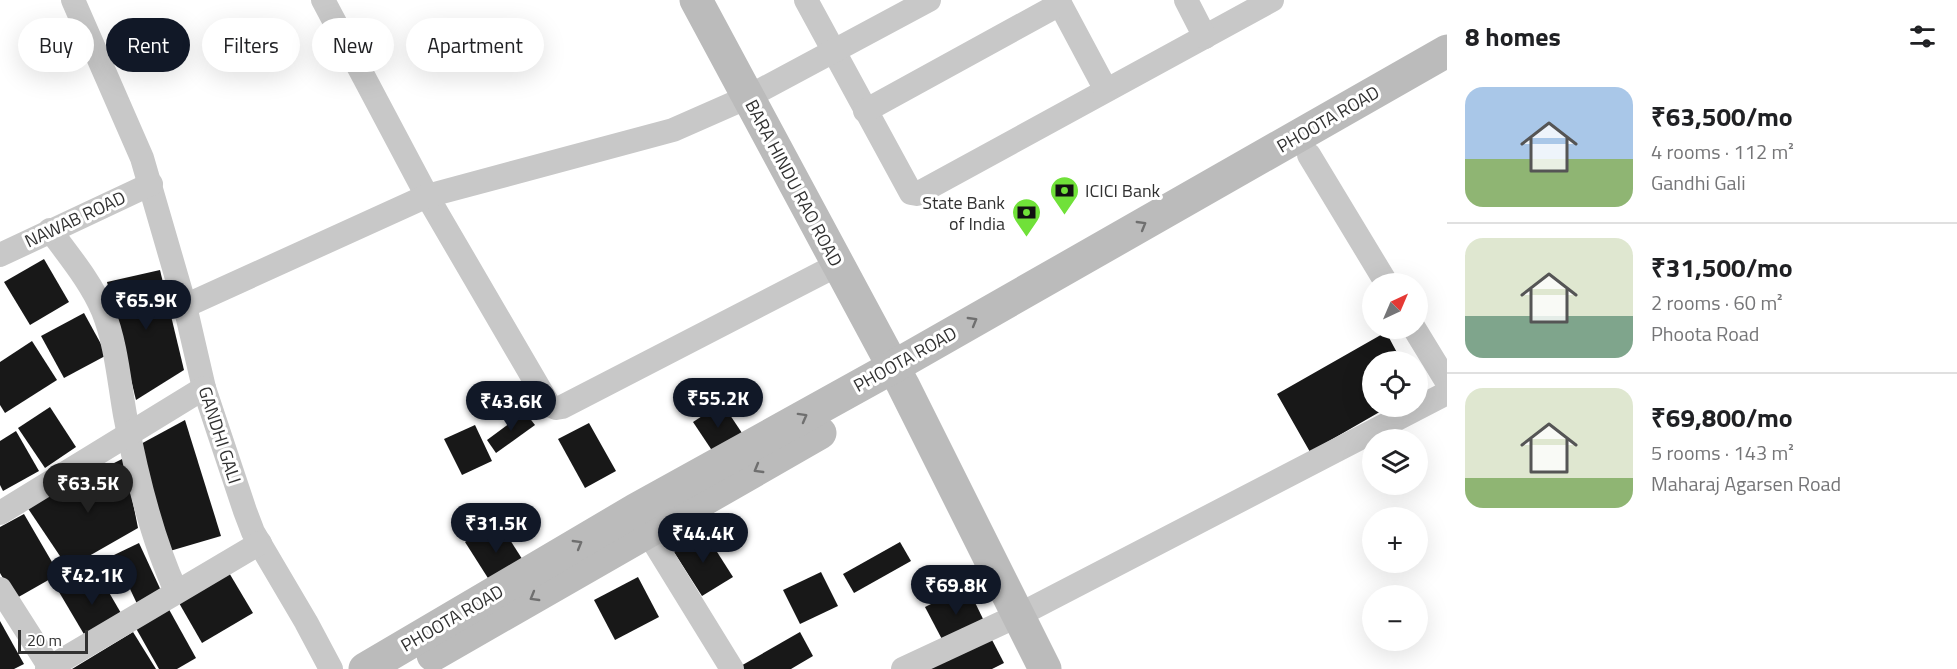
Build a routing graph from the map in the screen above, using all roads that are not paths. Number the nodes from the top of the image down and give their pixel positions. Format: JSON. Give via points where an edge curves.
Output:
{"nodes":[{"id":1,"x":73,"y":0,"type":"edge"},
{"id":2,"x":323,"y":0,"type":"edge"},
{"id":3,"x":696,"y":0,"type":"edge"},
{"id":4,"x":806,"y":0,"type":"edge"},
{"id":5,"x":929,"y":0,"type":"edge"},
{"id":6,"x":1186,"y":0,"type":"edge"},
{"id":7,"x":1272,"y":0,"type":"edge"},
{"id":8,"x":1059,"y":2,"type":"edge"},
{"id":9,"x":1204,"y":36,"type":"junction"},
{"id":10,"x":1447,"y":51,"type":"edge"},
{"id":11,"x":834,"y":52,"type":"junction"},
{"id":12,"x":1447,"y":76,"type":"edge"},
{"id":13,"x":1106,"y":90,"type":"junction"},
{"id":14,"x":748,"y":97,"type":"junction"},
{"id":15,"x":865,"y":111,"type":"junction"},
{"id":16,"x":1309,"y":155,"type":"junction"},
{"id":17,"x":151,"y":184,"type":"junction"},
{"id":18,"x":427,"y":196,"type":"junction"},
{"id":19,"x":51,"y":230,"type":"junction"},
{"id":20,"x":0,"y":255,"type":"edge"},
{"id":21,"x":838,"y":264,"type":"junction"},
{"id":22,"x":1380,"y":273,"type":"edge"},
{"id":23,"x":185,"y":306,"type":"junction"},
{"id":24,"x":1421,"y":339,"type":"edge"},
{"id":25,"x":898,"y":376,"type":"junction"},
{"id":26,"x":1447,"y":382,"type":"edge"},
{"id":27,"x":204,"y":388,"type":"junction"},
{"id":28,"x":1447,"y":393,"type":"edge"},
{"id":29,"x":128,"y":433,"type":"junction"},
{"id":30,"x":0,"y":513,"type":"edge"},
{"id":31,"x":641,"y":521,"type":"junction"},
{"id":32,"x":260,"y":543,"type":"junction"},
{"id":33,"x":0,"y":589,"type":"edge"},
{"id":34,"x":176,"y":591,"type":"junction"},
{"id":35,"x":1018,"y":615,"type":"junction"},
{"id":36,"x":49,"y":668,"type":"edge"},
{"id":37,"x":331,"y":669,"type":"edge"},
{"id":38,"x":365,"y":669,"type":"edge"},
{"id":39,"x":409,"y":669,"type":"edge"},
{"id":40,"x":732,"y":669,"type":"edge"},
{"id":41,"x":903,"y":669,"type":"edge"},
{"id":42,"x":1045,"y":669,"type":"edge"}],
"edges":[{"from":1,"to":17,"type":"street","name":"GANDHI GALI"},
{"from":2,"to":18,"type":"street"},
{"from":3,"to":14,"type":"street","name":"BARA HINDU RAO ROAD"},
{"from":4,"to":11,"type":"street"},
{"from":5,"to":11,"type":"street"},
{"from":6,"to":9,"type":"street"},
{"from":7,"to":9,"type":"street"},
{"from":8,"to":13,"type":"street"},
{"from":8,"to":15,"type":"street"},
{"from":9,"to":13,"type":"street"},
{"from":25,"to":10,"type":"street","name":"PHOOTA ROAD","one_way":true},
{"from":11,"to":14,"type":"street"},
{"from":11,"to":15,"type":"street"},
{"from":12,"to":16,"type":"street","name":"PHOOTA ROAD"},
{"from":13,"to":15,"type":"street","via":[[917,194],[911,193]]},
{"from":14,"to":18,"type":"street","via":[[673,130]]},
{"from":14,"to":21,"type":"street","name":"BARA HINDU RAO ROAD"},
{"from":16,"to":22,"type":"street"},
{"from":16,"to":25,"type":"street","name":"PHOOTA ROAD"},
{"from":17,"to":19,"type":"street","name":"NAWAB ROAD"},
{"from":17,"to":23,"type":"street","name":"GANDHI GALI"},
{"from":18,"to":21,"type":"street","via":[[549,405],[556,408]]},
{"from":18,"to":23,"type":"street"},
{"from":19,"to":20,"type":"street","name":"NAWAB ROAD"},
{"from":19,"to":29,"type":"street","via":[[103,311]]},
{"from":21,"to":25,"type":"street","name":"BARA HINDU RAO ROAD"},
{"from":23,"to":27,"type":"street","name":"GANDHI GALI"},
{"from":24,"to":26,"type":"street"},
{"from":25,"to":31,"type":"street","name":"PHOOTA ROAD"},
{"from":25,"to":35,"type":"street","name":"BARA HINDU RAO ROAD"},
{"from":27,"to":29,"type":"street"},
{"from":27,"to":32,"type":"street","name":"GANDHI GALI","via":[[245,511]]},
{"from":28,"to":35,"type":"street"},
{"from":29,"to":30,"type":"street"},
{"from":29,"to":34,"type":"street","via":[[147,509]]},
{"from":38,"to":31,"type":"street","name":"PHOOTA ROAD","one_way":true},
{"from":31,"to":39,"type":"street","name":"PHOOTA ROAD","one_way":true},
{"from":31,"to":40,"type":"street"},
{"from":32,"to":34,"type":"street"},
{"from":32,"to":37,"type":"street","name":"GANDHI GALI"},
{"from":33,"to":36,"type":"street"},
{"from":34,"to":36,"type":"street"},
{"from":35,"to":41,"type":"street"},
{"from":35,"to":42,"type":"street","name":"BARA HINDU RAO ROAD"}]}
